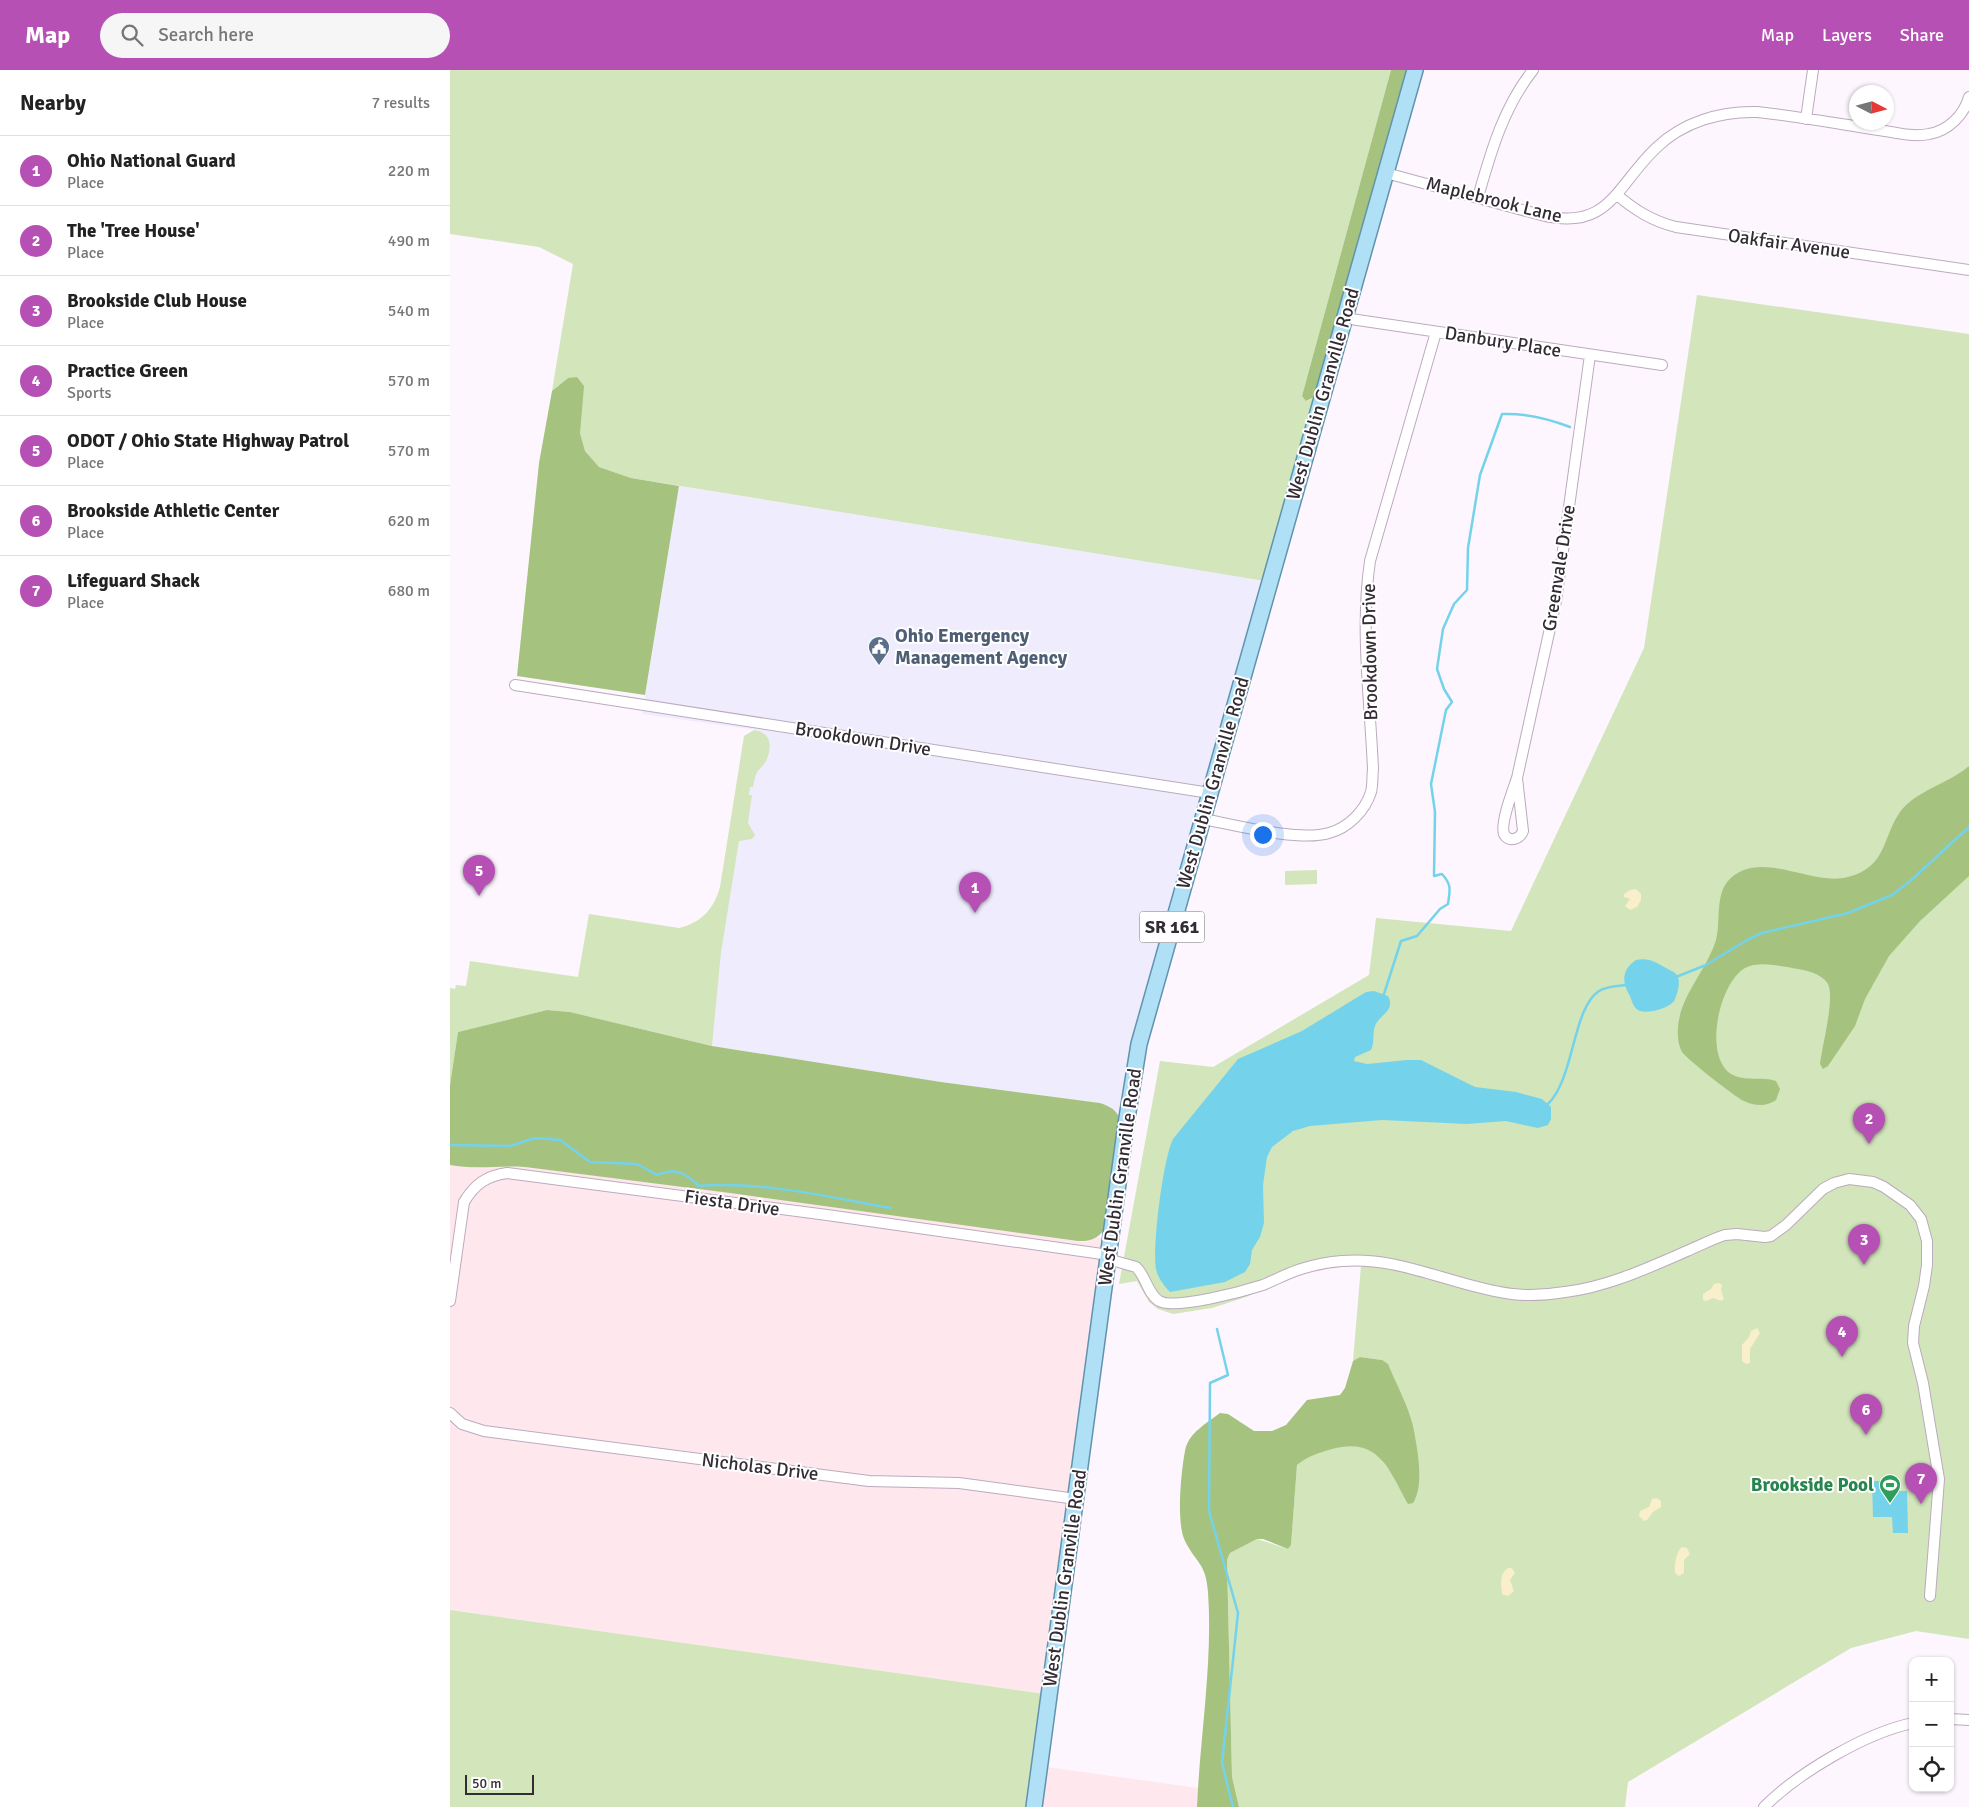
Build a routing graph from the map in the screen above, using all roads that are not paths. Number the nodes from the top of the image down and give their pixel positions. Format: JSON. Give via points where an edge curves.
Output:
{"nodes":[{"id":1,"x":1415,"y":70,"type":"edge"},
{"id":2,"x":1534,"y":70,"type":"edge"},
{"id":3,"x":1814,"y":70,"type":"edge"},
{"id":4,"x":1969,"y":100,"type":"edge"},
{"id":5,"x":1806,"y":119,"type":"junction"},
{"id":6,"x":1386,"y":172,"type":"junction"},
{"id":7,"x":1617,"y":195,"type":"junction"},
{"id":8,"x":1478,"y":198,"type":"junction"},
{"id":9,"x":1969,"y":270,"type":"edge"},
{"id":10,"x":1344,"y":318,"type":"junction"},
{"id":11,"x":1436,"y":332,"type":"junction"},
{"id":12,"x":1590,"y":355,"type":"junction"},
{"id":13,"x":1662,"y":365,"type":"dead end"},
{"id":14,"x":515,"y":686,"type":"dead end"},
{"id":15,"x":1517,"y":778,"type":"junction"},
{"id":16,"x":1210,"y":793,"type":"junction"},
{"id":17,"x":1203,"y":819,"type":"junction"},
{"id":18,"x":1109,"y":1257,"type":"junction"},
{"id":19,"x":450,"y":1300,"type":"edge"},
{"id":20,"x":450,"y":1413,"type":"edge"},
{"id":21,"x":1076,"y":1499,"type":"junction"},
{"id":22,"x":1930,"y":1596,"type":"dead end"},
{"id":23,"x":1954,"y":1719,"type":"edge"},
{"id":24,"x":1969,"y":1720,"type":"edge"},
{"id":25,"x":1909,"y":1724,"type":"edge"},
{"id":26,"x":1034,"y":1807,"type":"edge"},
{"id":27,"x":1764,"y":1807,"type":"edge"}],
"edges":[{"from":1,"to":6,"type":"main road","name":"West Dublin Granville Road","number":"SR 161"},
{"from":2,"to":8,"type":"street","via":[[1503,119]]},
{"from":3,"to":5,"type":"street"},
{"from":4,"to":5,"type":"street","name":"Maplebrook Lane","via":[[1953,122],[1941,131],[1925,135]]},
{"from":5,"to":7,"type":"street","name":"Maplebrook Lane","via":[[1747,112],[1699,121],[1656,147]]},
{"from":6,"to":8,"type":"street","name":"Maplebrook Lane"},
{"from":6,"to":10,"type":"main road","name":"West Dublin Granville Road","number":"SR 161"},
{"from":7,"to":8,"type":"street","name":"Maplebrook Lane","via":[[1591,214],[1566,220]]},
{"from":7,"to":9,"type":"street","name":"Oakfair Avenue","via":[[1642,214],[1676,226]]},
{"from":10,"to":11,"type":"street","name":"Danbury Place"},
{"from":10,"to":16,"type":"main road","name":"West Dublin Granville Road","number":"SR 161"},
{"from":11,"to":12,"type":"street","name":"Danbury Place"},
{"from":11,"to":17,"type":"street","name":"Brookdown Drive","via":[[1370,561],[1366,585],[1373,768],[1372,790],[1365,808],[1341,828],[1311,836]]},
{"from":12,"to":13,"type":"street","name":"Danbury Place"},
{"from":12,"to":15,"type":"street","name":"Greenvale Drive","via":[[1556,600]]},
{"from":14,"to":16,"type":"street","name":"Brookdown Drive"},
{"from":15,"to":15,"type":"street","name":"Greenvale Drive","via":[[1503,826],[1504,834],[1513,839],[1523,832]]},
{"from":16,"to":17,"type":"main road","name":"West Dublin Granville Road","number":"SR 161"},
{"from":17,"to":18,"type":"main road","name":"West Dublin Granville Road","number":"SR 161","via":[[1139,1044]]},
{"from":18,"to":19,"type":"street","name":"Fiesta Drive","via":[[827,1215],[507,1174],[485,1178],[464,1202]]},
{"from":18,"to":21,"type":"main road","name":"West Dublin Granville Road","number":"SR 161"},
{"from":18,"to":22,"type":"street","name":"Fiesta Drive","via":[[1136,1267],[1156,1298],[1171,1304],[1241,1291],[1304,1268],[1349,1260],[1406,1266],[1512,1294],[1549,1294],[1607,1282],[1725,1235],[1770,1236],[1830,1184],[1849,1179],[1873,1182],[1910,1204],[1925,1229],[1926,1277],[1913,1341],[1939,1479]]},
{"from":20,"to":21,"type":"street","name":"Nicholas Drive","via":[[462,1424],[484,1431],[869,1481],[959,1483]]},
{"from":21,"to":26,"type":"main road","name":"West Dublin Granville Road","number":"SR 161"},
{"from":23,"to":24,"type":"street"},
{"from":25,"to":27,"type":"street","via":[[1848,1749],[1800,1777]]}]}
